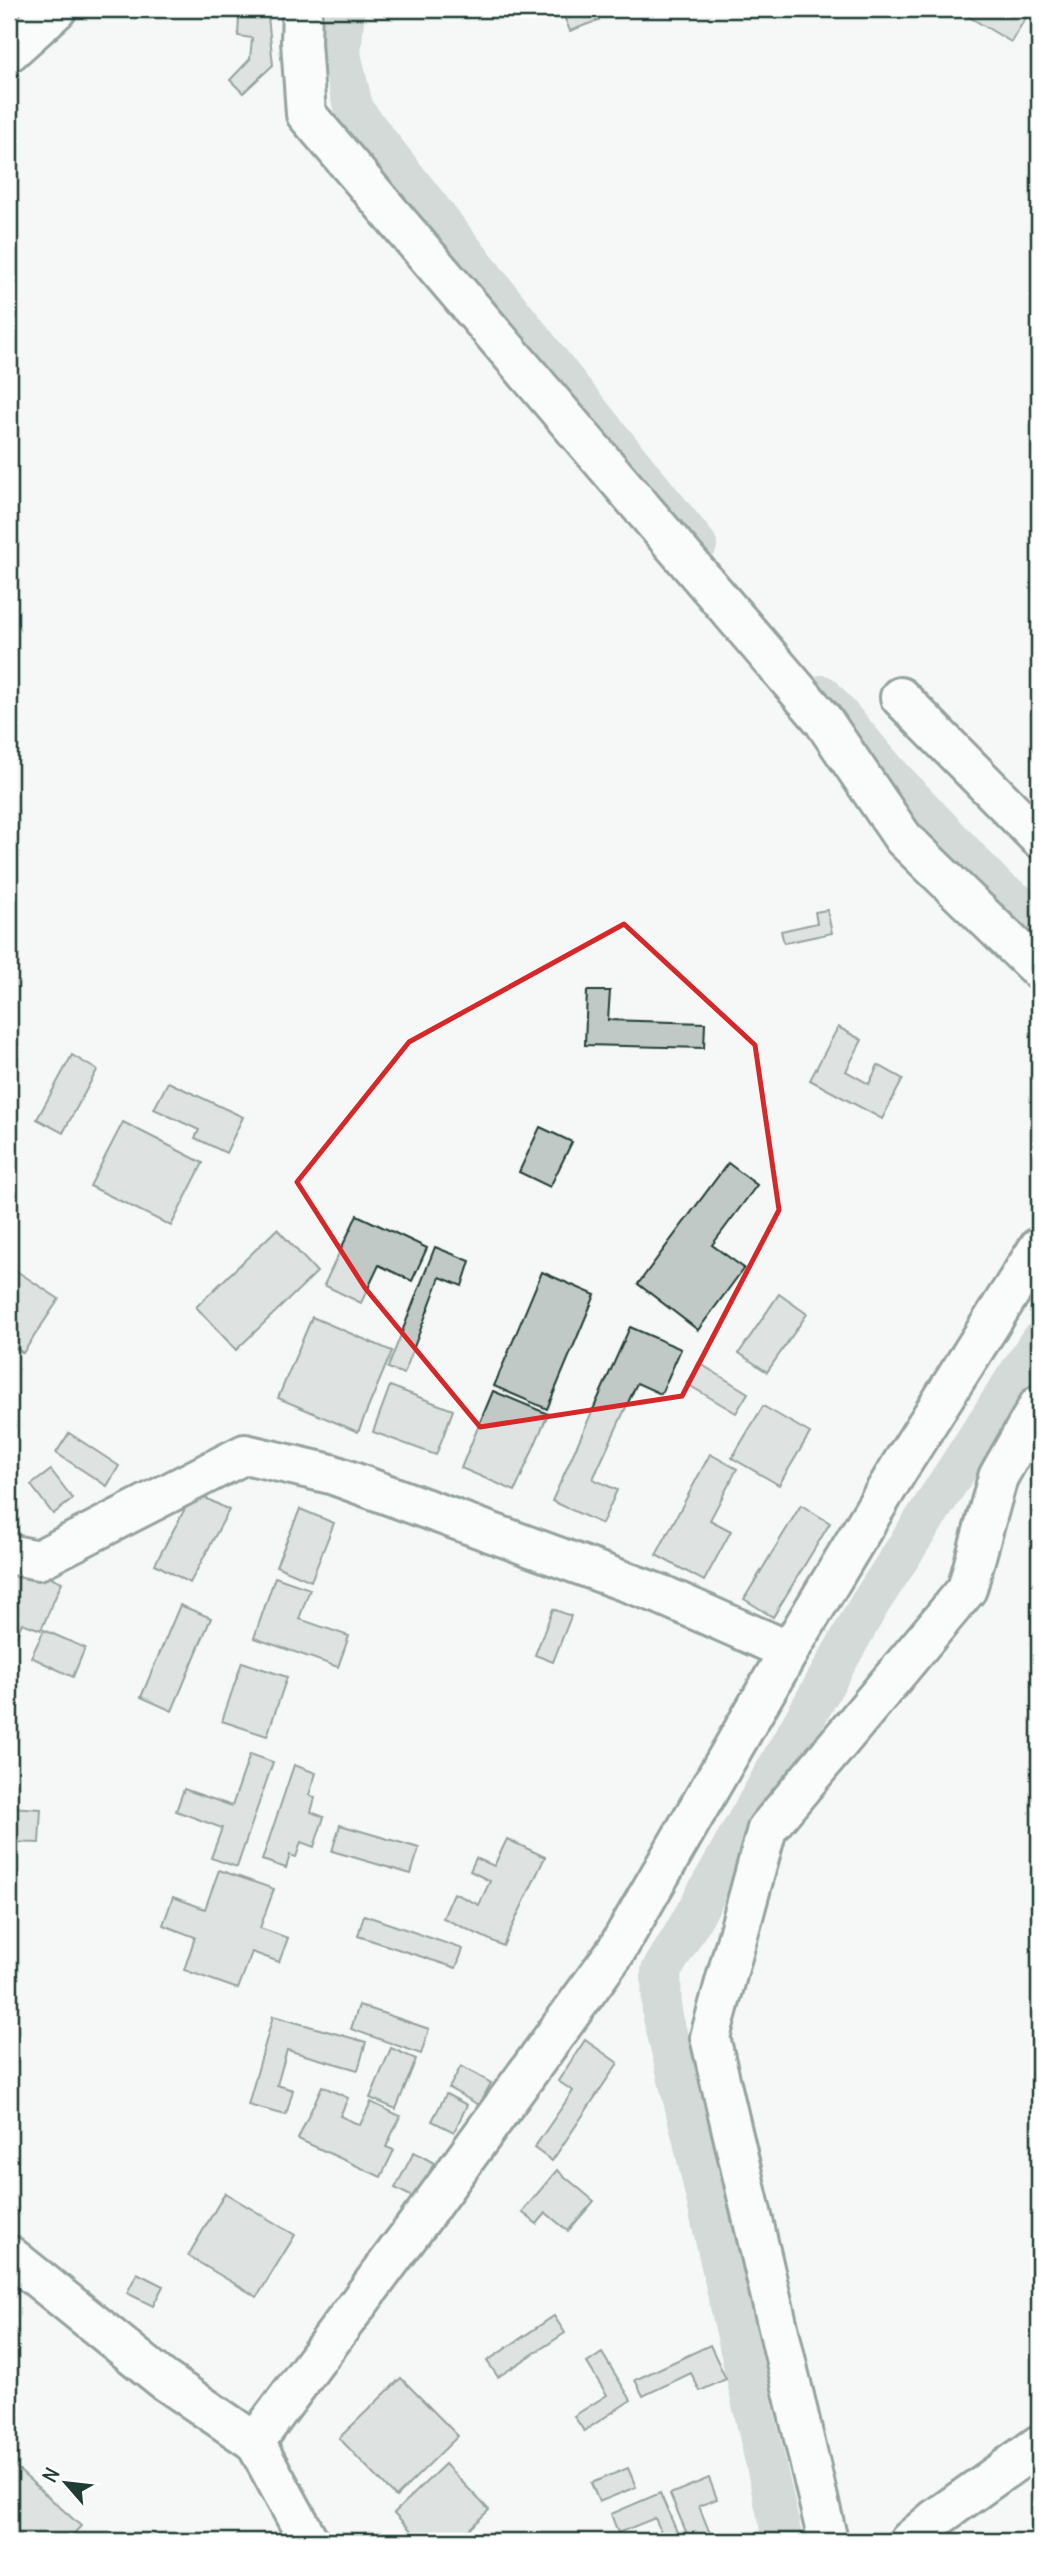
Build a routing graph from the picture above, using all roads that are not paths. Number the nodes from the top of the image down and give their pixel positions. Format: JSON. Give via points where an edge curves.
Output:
{"nodes":[{"id":1,"x":57,"y":9,"type":"edge"},
{"id":2,"x":302,"y":9,"type":"edge"},
{"id":3,"x":9,"y":52,"type":"edge"},
{"id":4,"x":900,"y":697,"type":"dead end"},
{"id":5,"x":1039,"y":838,"type":"edge"},
{"id":6,"x":1039,"y":970,"type":"edge"},
{"id":7,"x":1037,"y":1255,"type":"edge"},
{"id":8,"x":1039,"y":1405,"type":"edge"},
{"id":9,"x":9,"y":1554,"type":"edge"},
{"id":10,"x":789,"y":1651,"type":"junction"},
{"id":11,"x":9,"y":2255,"type":"edge"},
{"id":12,"x":255,"y":2442,"type":"junction"},
{"id":13,"x":1039,"y":2445,"type":"edge"},
{"id":14,"x":309,"y":2541,"type":"edge"},
{"id":15,"x":828,"y":2541,"type":"edge"},
{"id":16,"x":909,"y":2541,"type":"edge"}],
"edges":[{"from":1,"to":3,"type":"street"},
{"from":2,"to":6,"type":"street","via":[[306,114],[823,720],[903,838]]},
{"from":4,"to":5,"type":"street"},
{"from":7,"to":10,"type":"street","via":[[901,1465]]},
{"from":8,"to":15,"type":"street","via":[[998,1477],[967,1589],[767,1829],[710,2037]]},
{"from":9,"to":10,"type":"street","via":[[38,1560],[245,1454],[344,1479],[662,1595]]},
{"from":10,"to":12,"type":"street","via":[[616,1951]]},
{"from":11,"to":12,"type":"street","via":[[164,2379]]},
{"from":12,"to":14,"type":"street"},
{"from":13,"to":16,"type":"street"}]}
